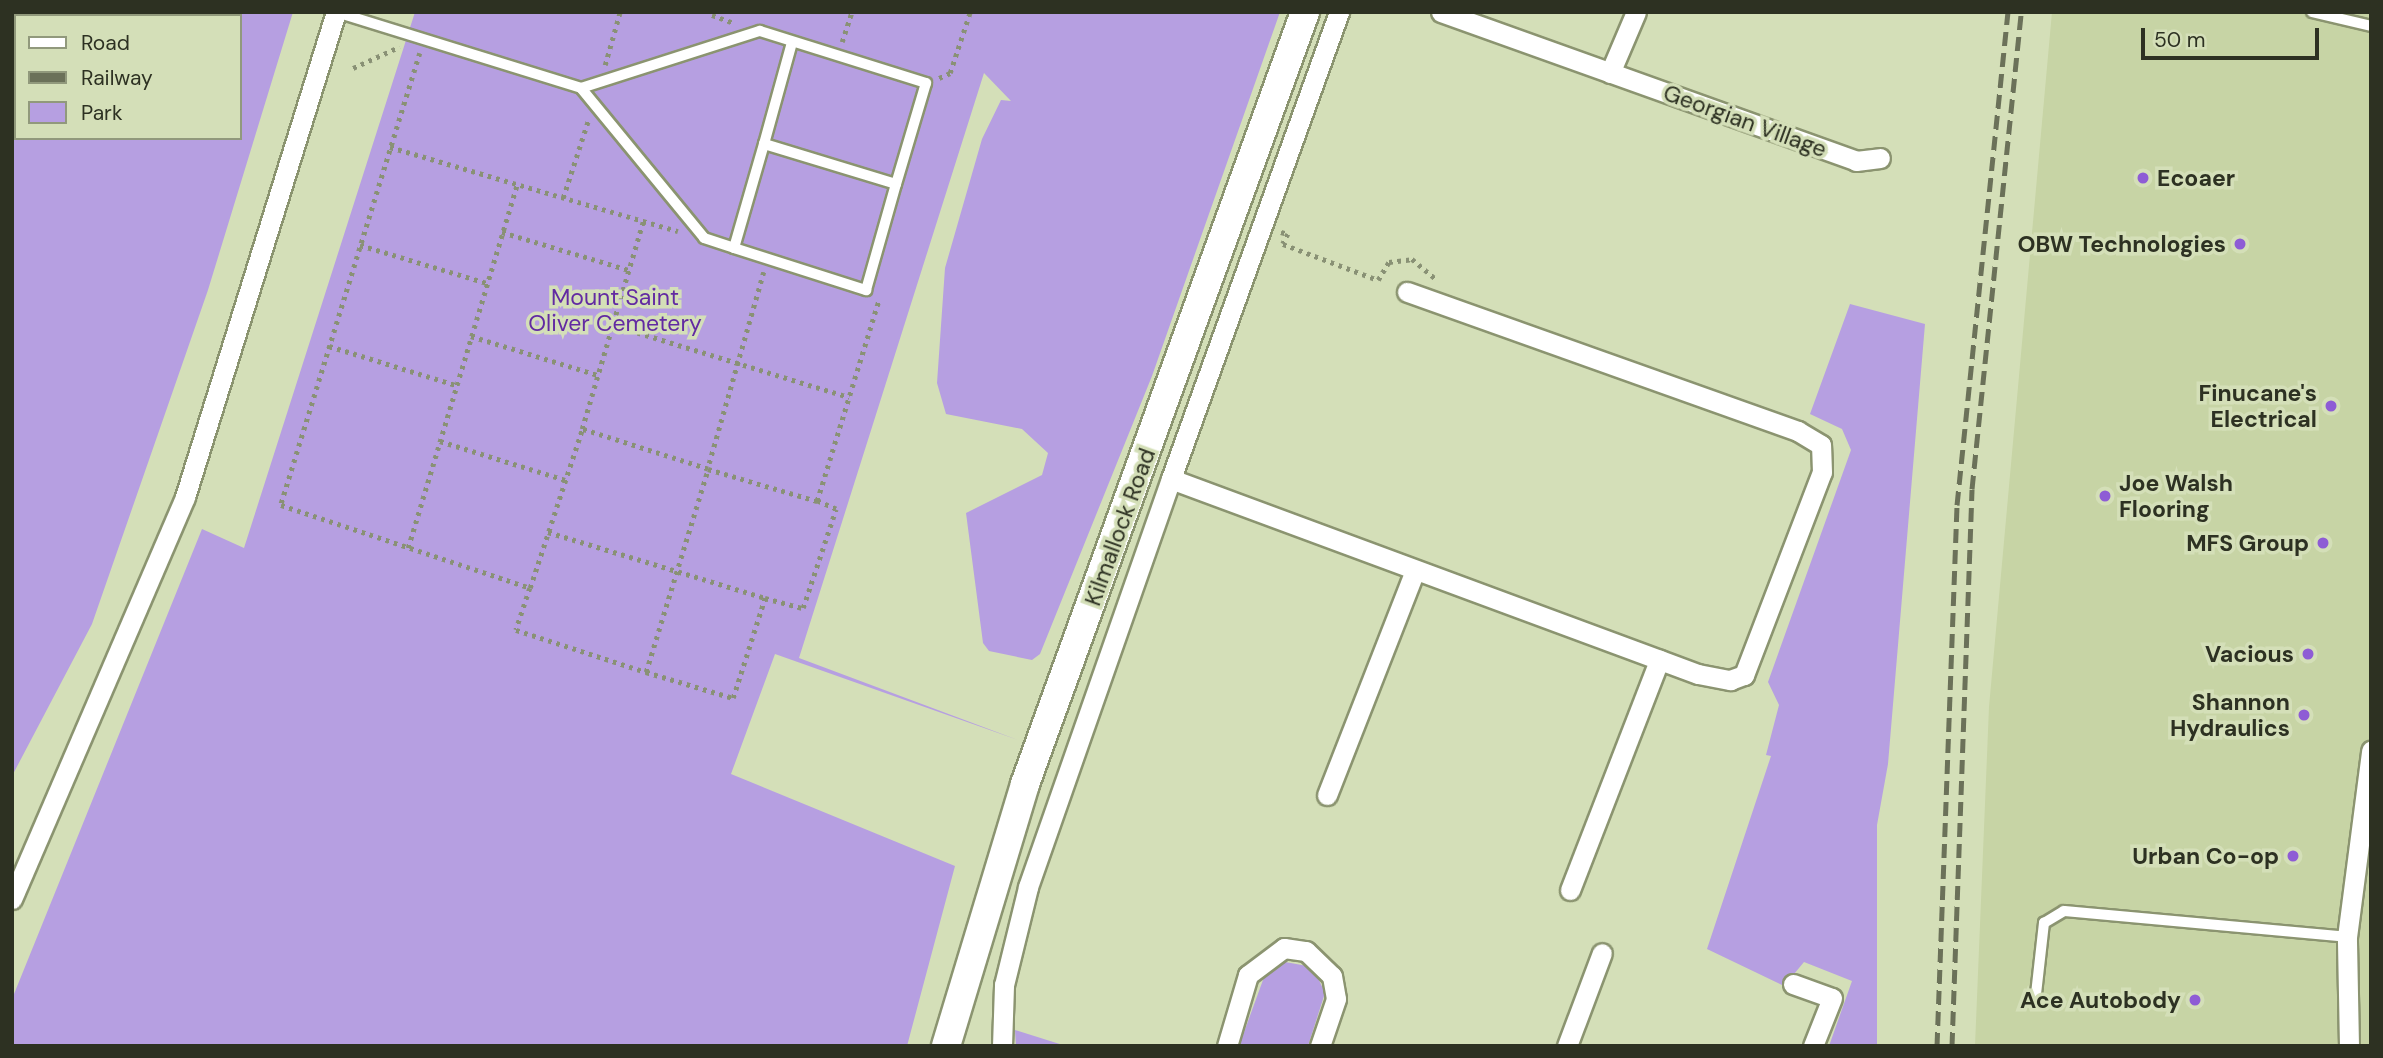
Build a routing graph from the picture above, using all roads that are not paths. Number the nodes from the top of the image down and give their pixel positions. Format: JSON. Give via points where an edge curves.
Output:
{"nodes":[{"id":1,"x":336,"y":12,"type":"edge"},
{"id":2,"x":1305,"y":12,"type":"edge"},
{"id":3,"x":1339,"y":12,"type":"edge"},
{"id":4,"x":1441,"y":12,"type":"edge"},
{"id":5,"x":1636,"y":12,"type":"edge"},
{"id":6,"x":2312,"y":12,"type":"edge"},
{"id":7,"x":2371,"y":26,"type":"edge"},
{"id":8,"x":792,"y":41,"type":"junction"},
{"id":9,"x":1610,"y":73,"type":"junction"},
{"id":10,"x":581,"y":88,"type":"junction"},
{"id":11,"x":764,"y":144,"type":"junction"},
{"id":12,"x":1880,"y":158,"type":"dead end"},
{"id":13,"x":896,"y":184,"type":"junction"},
{"id":14,"x":1237,"y":197,"type":"junction"},
{"id":15,"x":1268,"y":207,"type":"junction"},
{"id":16,"x":734,"y":248,"type":"junction"},
{"id":17,"x":1407,"y":292,"type":"dead end"},
{"id":18,"x":1171,"y":479,"type":"junction"},
{"id":19,"x":1414,"y":573,"type":"junction"},
{"id":20,"x":1080,"y":634,"type":"junction"},
{"id":21,"x":1110,"y":643,"type":"junction"},
{"id":22,"x":1659,"y":660,"type":"junction"},
{"id":23,"x":2371,"y":751,"type":"edge"},
{"id":24,"x":1327,"y":795,"type":"dead end"},
{"id":25,"x":2365,"y":833,"type":"edge"},
{"id":26,"x":1570,"y":890,"type":"dead end"},
{"id":27,"x":12,"y":900,"type":"edge"},
{"id":28,"x":2347,"y":937,"type":"junction"},
{"id":29,"x":1602,"y":953,"type":"dead end"},
{"id":30,"x":1793,"y":984,"type":"dead end"},
{"id":31,"x":2035,"y":1003,"type":"dead end"},
{"id":32,"x":946,"y":1046,"type":"edge"},
{"id":33,"x":1002,"y":1046,"type":"edge"},
{"id":34,"x":1227,"y":1046,"type":"edge"},
{"id":35,"x":1320,"y":1046,"type":"edge"},
{"id":36,"x":1567,"y":1046,"type":"edge"},
{"id":37,"x":1813,"y":1046,"type":"edge"},
{"id":38,"x":2348,"y":1046,"type":"edge"}],
"edges":[{"from":1,"to":10,"type":"lane"},
{"from":1,"to":27,"type":"street","via":[[185,498]]},
{"from":2,"to":14,"type":"main road","name":"Kilmallock Road"},
{"from":3,"to":15,"type":"street"},
{"from":4,"to":9,"type":"street","name":"Georgian Village"},
{"from":5,"to":9,"type":"street"},
{"from":6,"to":7,"type":"lane"},
{"from":8,"to":10,"type":"lane","via":[[760,31]]},
{"from":8,"to":11,"type":"lane"},
{"from":8,"to":13,"type":"lane","via":[[926,83]]},
{"from":9,"to":12,"type":"street","name":"Georgian Village","via":[[1856,161]]},
{"from":10,"to":16,"type":"lane","via":[[704,238]]},
{"from":11,"to":13,"type":"lane"},
{"from":11,"to":16,"type":"lane"},
{"from":13,"to":16,"type":"lane","via":[[866,290]]},
{"from":14,"to":15,"type":"street"},
{"from":14,"to":20,"type":"main road","name":"Kilmallock Road"},
{"from":15,"to":18,"type":"street"},
{"from":17,"to":22,"type":"street","via":[[1798,431],[1821,445],[1822,472],[1744,675],[1708,676]]},
{"from":18,"to":19,"type":"street"},
{"from":18,"to":21,"type":"street"},
{"from":19,"to":22,"type":"street"},
{"from":19,"to":24,"type":"street"},
{"from":20,"to":21,"type":"street"},
{"from":20,"to":32,"type":"main road","name":"Kilmallock Road","via":[[1009,832]]},
{"from":21,"to":33,"type":"street","via":[[1028,887],[1004,985]]},
{"from":22,"to":26,"type":"street"},
{"from":23,"to":25,"type":"street"},
{"from":25,"to":28,"type":"street"},
{"from":28,"to":31,"type":"lane","via":[[2064,911],[2044,923]]},
{"from":28,"to":38,"type":"street"},
{"from":29,"to":36,"type":"street"},
{"from":30,"to":37,"type":"street","via":[[1832,998]]},
{"from":34,"to":35,"type":"street","via":[[1248,975],[1284,948],[1306,951],[1332,976],[1336,999]]}]}
